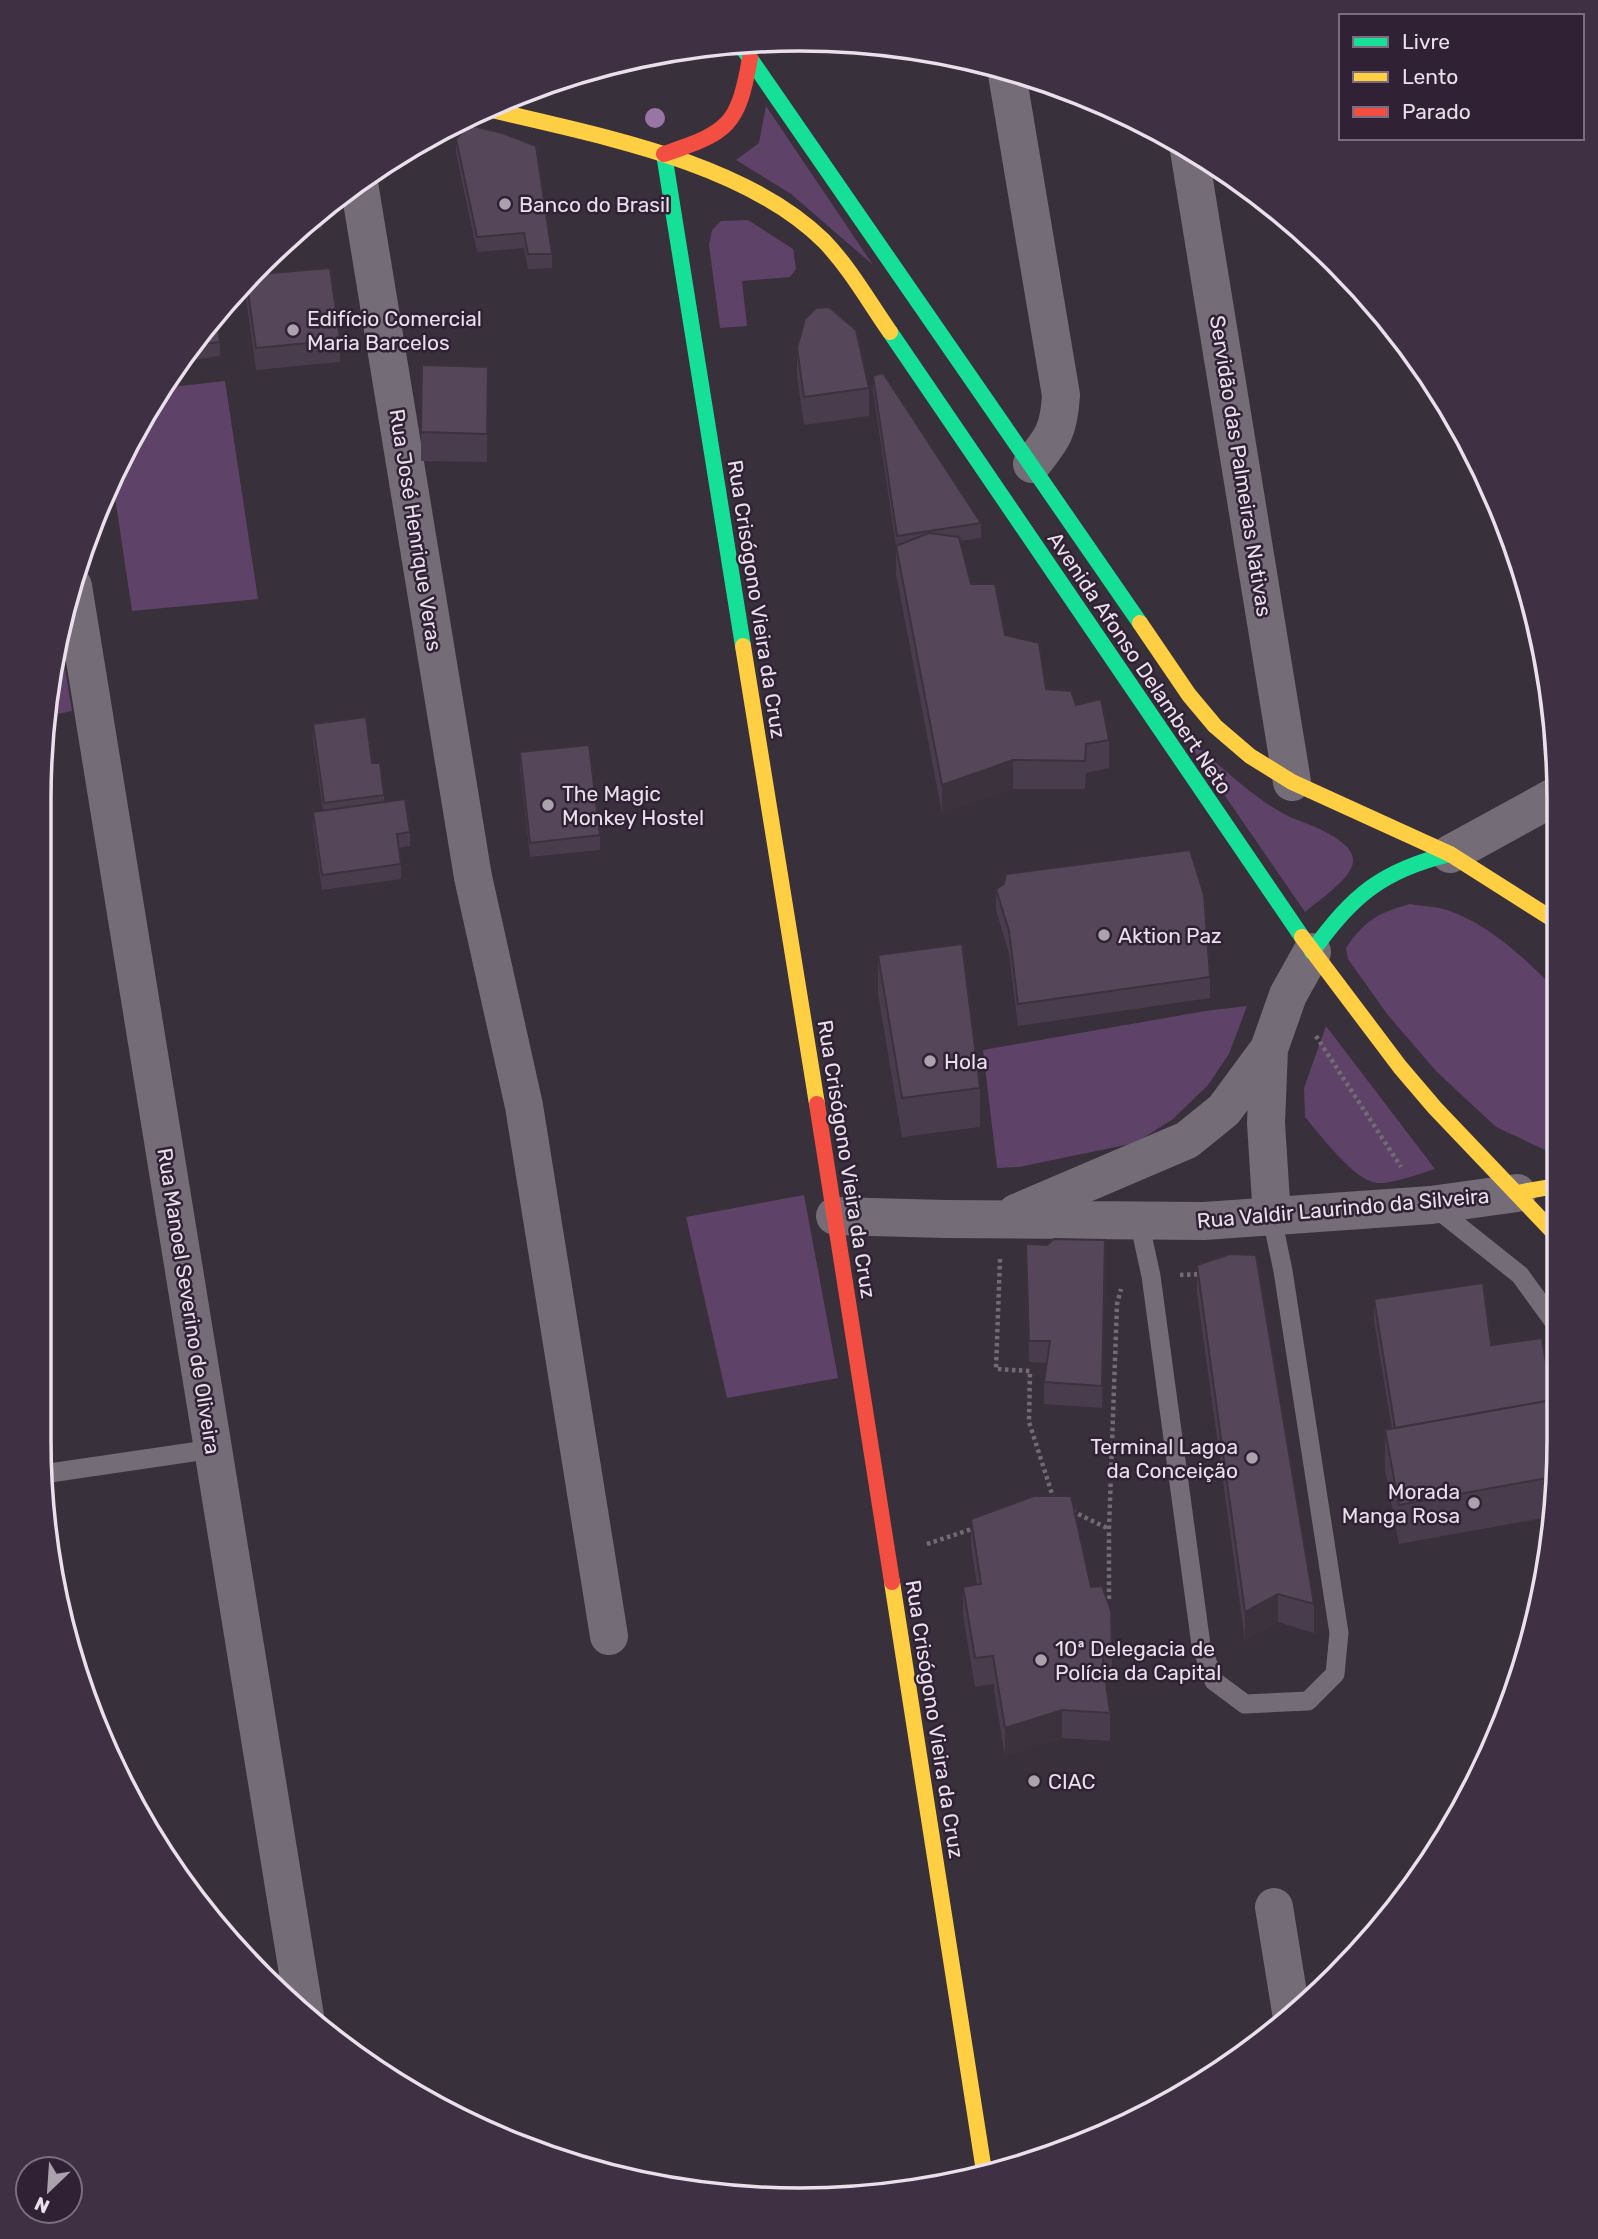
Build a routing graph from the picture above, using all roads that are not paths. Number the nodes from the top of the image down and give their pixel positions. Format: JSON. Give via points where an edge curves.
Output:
{"nodes":[{"id":1,"x":746,"y":52,"type":"edge"},
{"id":2,"x":750,"y":58,"type":"junction"},
{"id":3,"x":1008,"y":80,"type":"edge"},
{"id":4,"x":502,"y":113,"type":"edge"},
{"id":5,"x":664,"y":154,"type":"junction"},
{"id":6,"x":1191,"y":162,"type":"edge"},
{"id":7,"x":361,"y":193,"type":"edge"},
{"id":8,"x":1032,"y":464,"type":"junction"},
{"id":9,"x":76,"y":605,"type":"edge"},
{"id":10,"x":1292,"y":782,"type":"junction"},
{"id":11,"x":1547,"y":800,"type":"edge"},
{"id":12,"x":1450,"y":855,"type":"junction"},
{"id":13,"x":1547,"y":916,"type":"edge"},
{"id":14,"x":1312,"y":951,"type":"junction"},
{"id":15,"x":1269,"y":1049,"type":"junction"},
{"id":16,"x":1547,"y":1188,"type":"edge"},
{"id":17,"x":1517,"y":1193,"type":"junction"},
{"id":18,"x":1431,"y":1205,"type":"junction"},
{"id":19,"x":835,"y":1216,"type":"junction"},
{"id":20,"x":1272,"y":1218,"type":"junction"},
{"id":21,"x":1001,"y":1220,"type":"junction"},
{"id":22,"x":1139,"y":1221,"type":"junction"},
{"id":23,"x":1547,"y":1225,"type":"edge"},
{"id":24,"x":1547,"y":1312,"type":"edge"},
{"id":25,"x":213,"y":1449,"type":"junction"},
{"id":26,"x":52,"y":1473,"type":"edge"},
{"id":27,"x":609,"y":1636,"type":"dead end"},
{"id":28,"x":1274,"y":1907,"type":"dead end"},
{"id":29,"x":302,"y":1999,"type":"edge"},
{"id":30,"x":1290,"y":2005,"type":"edge"},
{"id":31,"x":983,"y":2165,"type":"edge"}],
"edges":[{"from":1,"to":2,"type":"main road","name":"Avenida Afonso Delambert Neto"},
{"from":2,"to":5,"type":"main road","via":[[744,92],[729,121],[710,138]]},
{"from":2,"to":8,"type":"main road","name":"Avenida Afonso Delambert Neto"},
{"from":3,"to":8,"type":"street","via":[[1061,395],[1053,439]]},
{"from":4,"to":5,"type":"main road","name":"Avenida Afonso Delambert Neto"},
{"from":5,"to":14,"type":"main road","name":"Avenida Afonso Delambert Neto","via":[[738,183],[788,213],[821,239],[848,271]]},
{"from":5,"to":19,"type":"main road","name":"Rua Crisógono Vieira da Cruz"},
{"from":6,"to":10,"type":"street","name":"Servidão das Palmeiras Nativas"},
{"from":7,"to":27,"type":"street","name":"Rua José Henrique Veras","via":[[473,877],[524,1106]]},
{"from":8,"to":10,"type":"main road","name":"Avenida Afonso Delambert Neto","via":[[1189,695],[1215,726],[1250,756]]},
{"from":9,"to":25,"type":"street","name":"Rua Manoel Severino de Oliveira"},
{"from":10,"to":12,"type":"main road","name":"Avenida Afonso Delambert Neto"},
{"from":11,"to":12,"type":"street"},
{"from":12,"to":13,"type":"main road","name":"Avenida Afonso Delambert Neto"},
{"from":12,"to":14,"type":"main road","via":[[1414,863],[1374,884],[1332,922]]},
{"from":14,"to":15,"type":"street","name":"Rua Valdir Laurindo da Silveira","via":[[1288,995]]},
{"from":14,"to":17,"type":"main road","name":"Avenida Afonso Delambert Neto","via":[[1400,1067]]},
{"from":15,"to":20,"type":"street","via":[[1266,1123]]},
{"from":15,"to":21,"type":"street","name":"Rua Valdir Laurindo da Silveira","via":[[1224,1110],[1187,1140]]},
{"from":16,"to":17,"type":"main road"},
{"from":17,"to":18,"type":"street","name":"Rua Valdir Laurindo da Silveira"},
{"from":17,"to":23,"type":"main road","name":"Avenida Afonso Delambert Neto"},
{"from":18,"to":20,"type":"street","name":"Rua Valdir Laurindo da Silveira"},
{"from":18,"to":24,"type":"lane","via":[[1520,1275]]},
{"from":19,"to":21,"type":"street","name":"Rua Valdir Laurindo da Silveira"},
{"from":19,"to":31,"type":"main road","name":"Rua Crisógono Vieira da Cruz"},
{"from":20,"to":22,"type":"street","name":"Rua Valdir Laurindo da Silveira"},
{"from":20,"to":22,"type":"lane","via":[[1339,1633],[1335,1674],[1308,1701],[1245,1704],[1214,1682],[1201,1645],[1151,1276]]},
{"from":21,"to":22,"type":"street","name":"Rua Valdir Laurindo da Silveira"},
{"from":25,"to":26,"type":"lane"},
{"from":25,"to":29,"type":"street","name":"Rua Manoel Severino de Oliveira"},
{"from":28,"to":30,"type":"street"}]}
